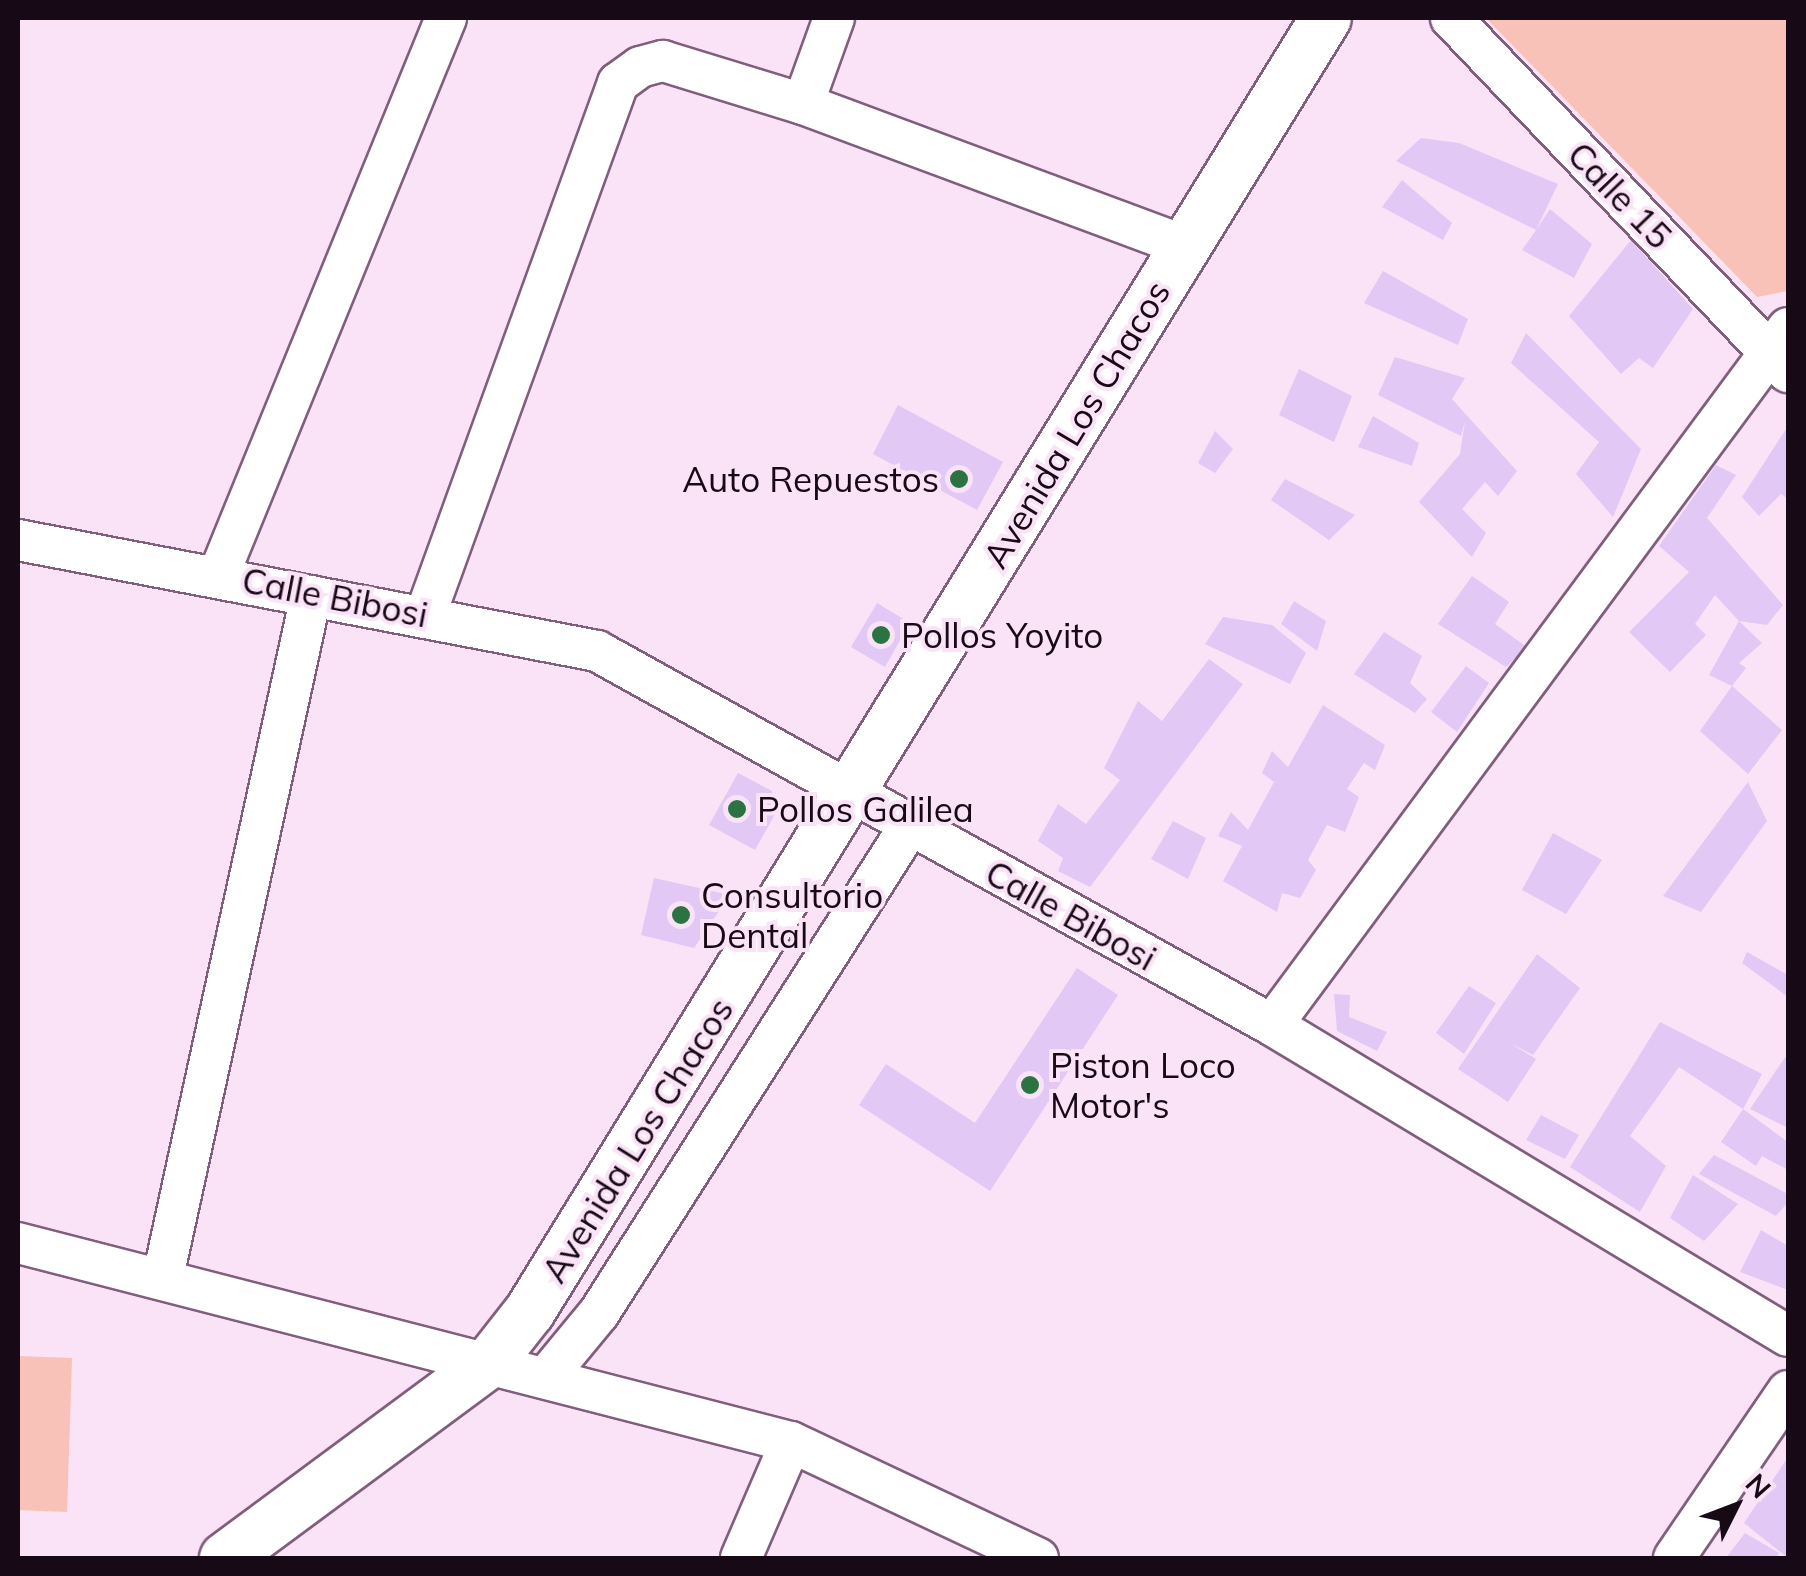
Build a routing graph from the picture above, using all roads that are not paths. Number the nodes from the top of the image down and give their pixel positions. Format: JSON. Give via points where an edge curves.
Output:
{"nodes":[{"id":1,"x":446,"y":18,"type":"edge"},
{"id":2,"x":834,"y":18,"type":"edge"},
{"id":3,"x":1326,"y":18,"type":"edge"},
{"id":4,"x":1452,"y":18,"type":"edge"},
{"id":5,"x":803,"y":104,"type":"junction"},
{"id":6,"x":1184,"y":246,"type":"junction"},
{"id":7,"x":1783,"y":351,"type":"edge"},
{"id":8,"x":18,"y":540,"type":"edge"},
{"id":9,"x":218,"y":574,"type":"junction"},
{"id":10,"x":312,"y":596,"type":"junction"},
{"id":11,"x":426,"y":616,"type":"junction"},
{"id":12,"x":852,"y":795,"type":"junction"},
{"id":13,"x":909,"y":827,"type":"junction"},
{"id":14,"x":1272,"y":1024,"type":"junction"},
{"id":15,"x":18,"y":1243,"type":"edge"},
{"id":16,"x":163,"y":1276,"type":"junction"},
{"id":17,"x":1788,"y":1336,"type":"edge"},
{"id":18,"x":490,"y":1362,"type":"junction"},
{"id":19,"x":547,"y":1376,"type":"junction"},
{"id":20,"x":1788,"y":1391,"type":"edge"},
{"id":21,"x":791,"y":1442,"type":"junction"},
{"id":22,"x":225,"y":1558,"type":"edge"},
{"id":23,"x":741,"y":1558,"type":"edge"},
{"id":24,"x":1038,"y":1558,"type":"edge"},
{"id":25,"x":1674,"y":1558,"type":"edge"}],
"edges":[{"from":1,"to":9,"type":"street"},
{"from":2,"to":5,"type":"street"},
{"from":3,"to":6,"type":"street","name":"Avenida Los Chacos"},
{"from":4,"to":7,"type":"street","name":"Calle 15"},
{"from":5,"to":6,"type":"street"},
{"from":5,"to":11,"type":"street","via":[[664,62],[640,67],[618,83]]},
{"from":6,"to":12,"type":"street","name":"Avenida Los Chacos"},
{"from":7,"to":14,"type":"street"},
{"from":8,"to":9,"type":"street","name":"Calle Bibosi"},
{"from":9,"to":10,"type":"street","name":"Calle Bibosi"},
{"from":10,"to":11,"type":"street","name":"Calle Bibosi"},
{"from":10,"to":16,"type":"street"},
{"from":11,"to":12,"type":"street","name":"Calle Bibosi","via":[[596,651]]},
{"from":12,"to":13,"type":"street","name":"Calle Bibosi"},
{"from":12,"to":18,"type":"street","name":"Avenida Los Chacos","via":[[530,1311]]},
{"from":13,"to":14,"type":"street","name":"Calle Bibosi"},
{"from":13,"to":19,"type":"street","via":[[599,1312]]},
{"from":14,"to":17,"type":"street","name":"Calle Bibosi"},
{"from":15,"to":16,"type":"street"},
{"from":16,"to":18,"type":"street"},
{"from":18,"to":19,"type":"street"},
{"from":18,"to":22,"type":"street","name":"Avenida Los Chacos"},
{"from":19,"to":21,"type":"street"},
{"from":20,"to":25,"type":"street"},
{"from":21,"to":23,"type":"street"},
{"from":21,"to":24,"type":"street"}]}
